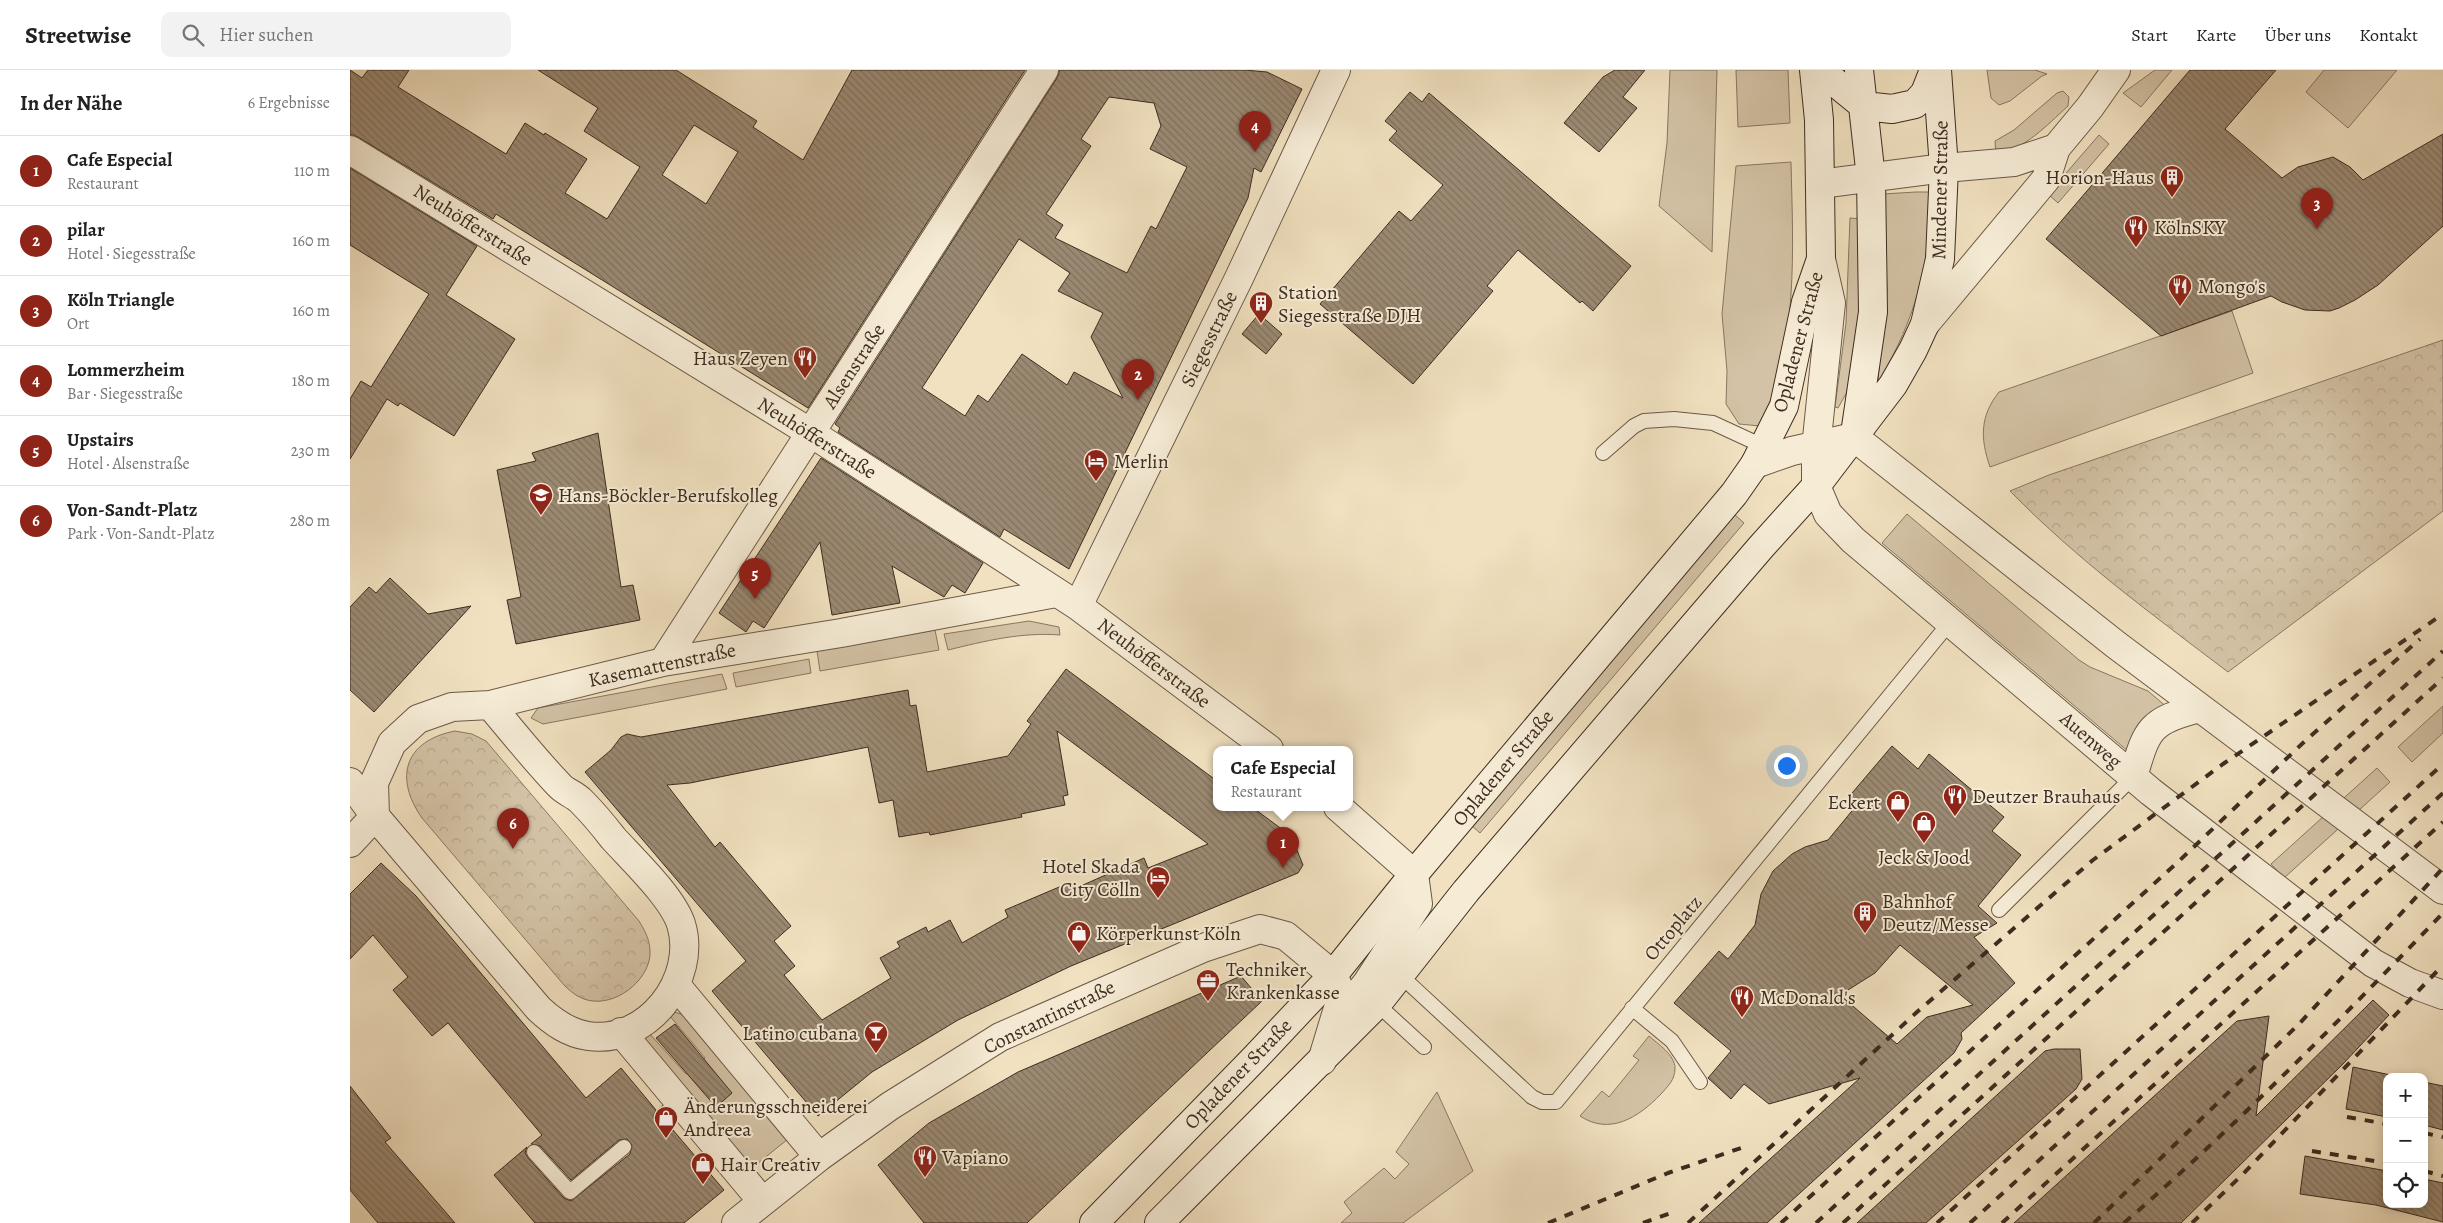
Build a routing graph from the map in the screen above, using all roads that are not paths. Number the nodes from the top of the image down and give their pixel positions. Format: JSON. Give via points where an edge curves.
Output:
{"nodes":[{"id":1,"x":1044,"y":70,"type":"edge"},
{"id":2,"x":1336,"y":70,"type":"edge"},
{"id":3,"x":1814,"y":70,"type":"edge"},
{"id":4,"x":1820,"y":70,"type":"edge"},
{"id":5,"x":1859,"y":70,"type":"edge"},
{"id":6,"x":1936,"y":70,"type":"edge"},
{"id":7,"x":2116,"y":70,"type":"edge"},
{"id":8,"x":1864,"y":106,"type":"junction"},
{"id":9,"x":2056,"y":148,"type":"junction"},
{"id":10,"x":350,"y":150,"type":"edge"},
{"id":11,"x":1944,"y":168,"type":"junction"},
{"id":12,"x":1871,"y":178,"type":"junction"},
{"id":13,"x":1820,"y":184,"type":"junction"},
{"id":14,"x":1821,"y":258,"type":"junction"},
{"id":15,"x":1925,"y":324,"type":"junction"},
{"id":16,"x":811,"y":433,"type":"junction"},
{"id":17,"x":1854,"y":438,"type":"junction"},
{"id":18,"x":1816,"y":448,"type":"junction"},
{"id":19,"x":1603,"y":453,"type":"dead end"},
{"id":20,"x":1760,"y":456,"type":"junction"},
{"id":21,"x":1816,"y":486,"type":"junction"},
{"id":22,"x":1056,"y":593,"type":"junction"},
{"id":23,"x":1078,"y":606,"type":"junction"},
{"id":24,"x":1951,"y":621,"type":"junction"},
{"id":25,"x":663,"y":662,"type":"junction"},
{"id":26,"x":498,"y":703,"type":"junction"},
{"id":27,"x":2200,"y":708,"type":"junction"},
{"id":28,"x":1265,"y":746,"type":"edge"},
{"id":29,"x":2133,"y":777,"type":"junction"},
{"id":30,"x":350,"y":782,"type":"edge"},
{"id":31,"x":1343,"y":811,"type":"edge"},
{"id":32,"x":375,"y":816,"type":"junction"},
{"id":33,"x":350,"y":843,"type":"edge"},
{"id":34,"x":1414,"y":874,"type":"junction"},
{"id":35,"x":2443,"y":890,"type":"edge"},
{"id":36,"x":1999,"y":910,"type":"dead end"},
{"id":37,"x":1332,"y":975,"type":"junction"},
{"id":38,"x":1400,"y":975,"type":"junction"},
{"id":39,"x":676,"y":986,"type":"junction"},
{"id":40,"x":2443,"y":995,"type":"edge"},
{"id":41,"x":1378,"y":1004,"type":"junction"},
{"id":42,"x":1632,"y":1008,"type":"junction"},
{"id":43,"x":1333,"y":1024,"type":"junction"},
{"id":44,"x":621,"y":1032,"type":"junction"},
{"id":45,"x":1424,"y":1047,"type":"dead end"},
{"id":46,"x":1322,"y":1061,"type":"junction"},
{"id":47,"x":1700,"y":1082,"type":"dead end"},
{"id":48,"x":624,"y":1147,"type":"dead end"},
{"id":49,"x":534,"y":1152,"type":"dead end"},
{"id":50,"x":819,"y":1157,"type":"junction"},
{"id":51,"x":762,"y":1201,"type":"junction"},
{"id":52,"x":736,"y":1223,"type":"edge"},
{"id":53,"x":1094,"y":1223,"type":"edge"},
{"id":54,"x":1159,"y":1223,"type":"edge"}],
"edges":[{"from":1,"to":16,"type":"street","name":"Alsenstraße"},
{"from":2,"to":23,"type":"street","name":"Siegesstraße","via":[[1239,278]]},
{"from":3,"to":13,"type":"street"},
{"from":4,"to":8,"type":"street"},
{"from":5,"to":8,"type":"street","name":"Mindener Straße"},
{"from":6,"to":8,"type":"street","via":[[1926,93],[1915,104],[1892,109]]},
{"from":6,"to":11,"type":"street","name":"Mindener Straße"},
{"from":7,"to":9,"type":"street"},
{"from":8,"to":12,"type":"street","name":"Mindener Straße"},
{"from":9,"to":11,"type":"street","via":[[2014,162]]},
{"from":9,"to":15,"type":"street","via":[[2046,179]]},
{"from":10,"to":16,"type":"street","name":"Neuhöfferstraße"},
{"from":11,"to":12,"type":"street"},
{"from":11,"to":15,"type":"street","name":"Mindener Straße","via":[[1940,259]]},
{"from":12,"to":13,"type":"street"},
{"from":12,"to":17,"type":"street","name":"Mindener Straße","via":[[1873,312]]},
{"from":13,"to":14,"type":"street"},
{"from":14,"to":18,"type":"street","via":[[1831,303]]},
{"from":14,"to":20,"type":"street","name":"Opladener Straße","via":[[1806,302],[1784,406]]},
{"from":15,"to":17,"type":"street","name":"Mindener Straße","via":[[1893,385]]},
{"from":16,"to":22,"type":"street","name":"Neuhöfferstraße"},
{"from":16,"to":25,"type":"street","name":"Alsenstraße"},
{"from":17,"to":18,"type":"street"},
{"from":17,"to":21,"type":"street","name":"Mindener Straße"},
{"from":17,"to":27,"type":"street"},
{"from":18,"to":20,"type":"street"},
{"from":18,"to":21,"type":"street"},
{"from":19,"to":20,"type":"lane","via":[[1644,421],[1674,419],[1713,423]]},
{"from":20,"to":34,"type":"street","name":"Opladener Straße","via":[[1734,494]]},
{"from":21,"to":24,"type":"street","name":"Auenweg","via":[[1828,514],[1853,540]]},
{"from":21,"to":38,"type":"street","via":[[1466,891]]},
{"from":22,"to":23,"type":"street","name":"Neuhöfferstraße"},
{"from":22,"to":25,"type":"street","name":"Kasemattenstraße"},
{"from":23,"to":28,"type":"street","name":"Neuhöfferstraße"},
{"from":24,"to":29,"type":"street","name":"Auenweg"},
{"from":24,"to":42,"type":"lane","name":"Ottoplatz"},
{"from":25,"to":26,"type":"street","name":"Kasemattenstraße"},
{"from":26,"to":32,"type":"street","name":"Kasemattenstraße","via":[[452,707],[418,719],[392,743],[374,783]]},
{"from":26,"to":39,"type":"street","via":[[561,787],[580,800],[668,901],[680,924],[685,952]]},
{"from":27,"to":29,"type":"street","via":[[2178,714],[2152,727],[2143,741]]},
{"from":27,"to":35,"type":"street"},
{"from":29,"to":36,"type":"lane"},
{"from":29,"to":40,"type":"street","name":"Auenweg","via":[[2373,963],[2410,983]]},
{"from":30,"to":32,"type":"street"},
{"from":31,"to":34,"type":"street"},
{"from":32,"to":33,"type":"street"},
{"from":32,"to":44,"type":"street","via":[[539,1009],[558,1026],[588,1036]]},
{"from":34,"to":37,"type":"street","name":"Opladener Straße"},
{"from":34,"to":43,"type":"street","via":[[1418,904],[1367,983]]},
{"from":37,"to":43,"type":"street","via":[[1342,996]]},
{"from":37,"to":50,"type":"street","name":"Constantinstraße","via":[[1286,936],[1260,929],[1202,948],[1000,1037],[890,1106]]},
{"from":37,"to":53,"type":"street","name":"Opladener Straße"},
{"from":38,"to":41,"type":"street"},
{"from":38,"to":42,"type":"lane","name":"Ottoplatz","via":[[1542,1102],[1556,1102]]},
{"from":39,"to":44,"type":"street","via":[[663,1006],[643,1022]]},
{"from":39,"to":50,"type":"street"},
{"from":41,"to":45,"type":"lane"},
{"from":41,"to":46,"type":"street"},
{"from":42,"to":47,"type":"lane","via":[[1672,1040]]},
{"from":43,"to":46,"type":"street"},
{"from":44,"to":51,"type":"street","via":[[670,1109]]},
{"from":46,"to":54,"type":"street"},
{"from":48,"to":49,"type":"lane","via":[[570,1192]]},
{"from":50,"to":51,"type":"street","name":"Constantinstraße"},
{"from":51,"to":52,"type":"street","name":"Constantinstraße"}]}
